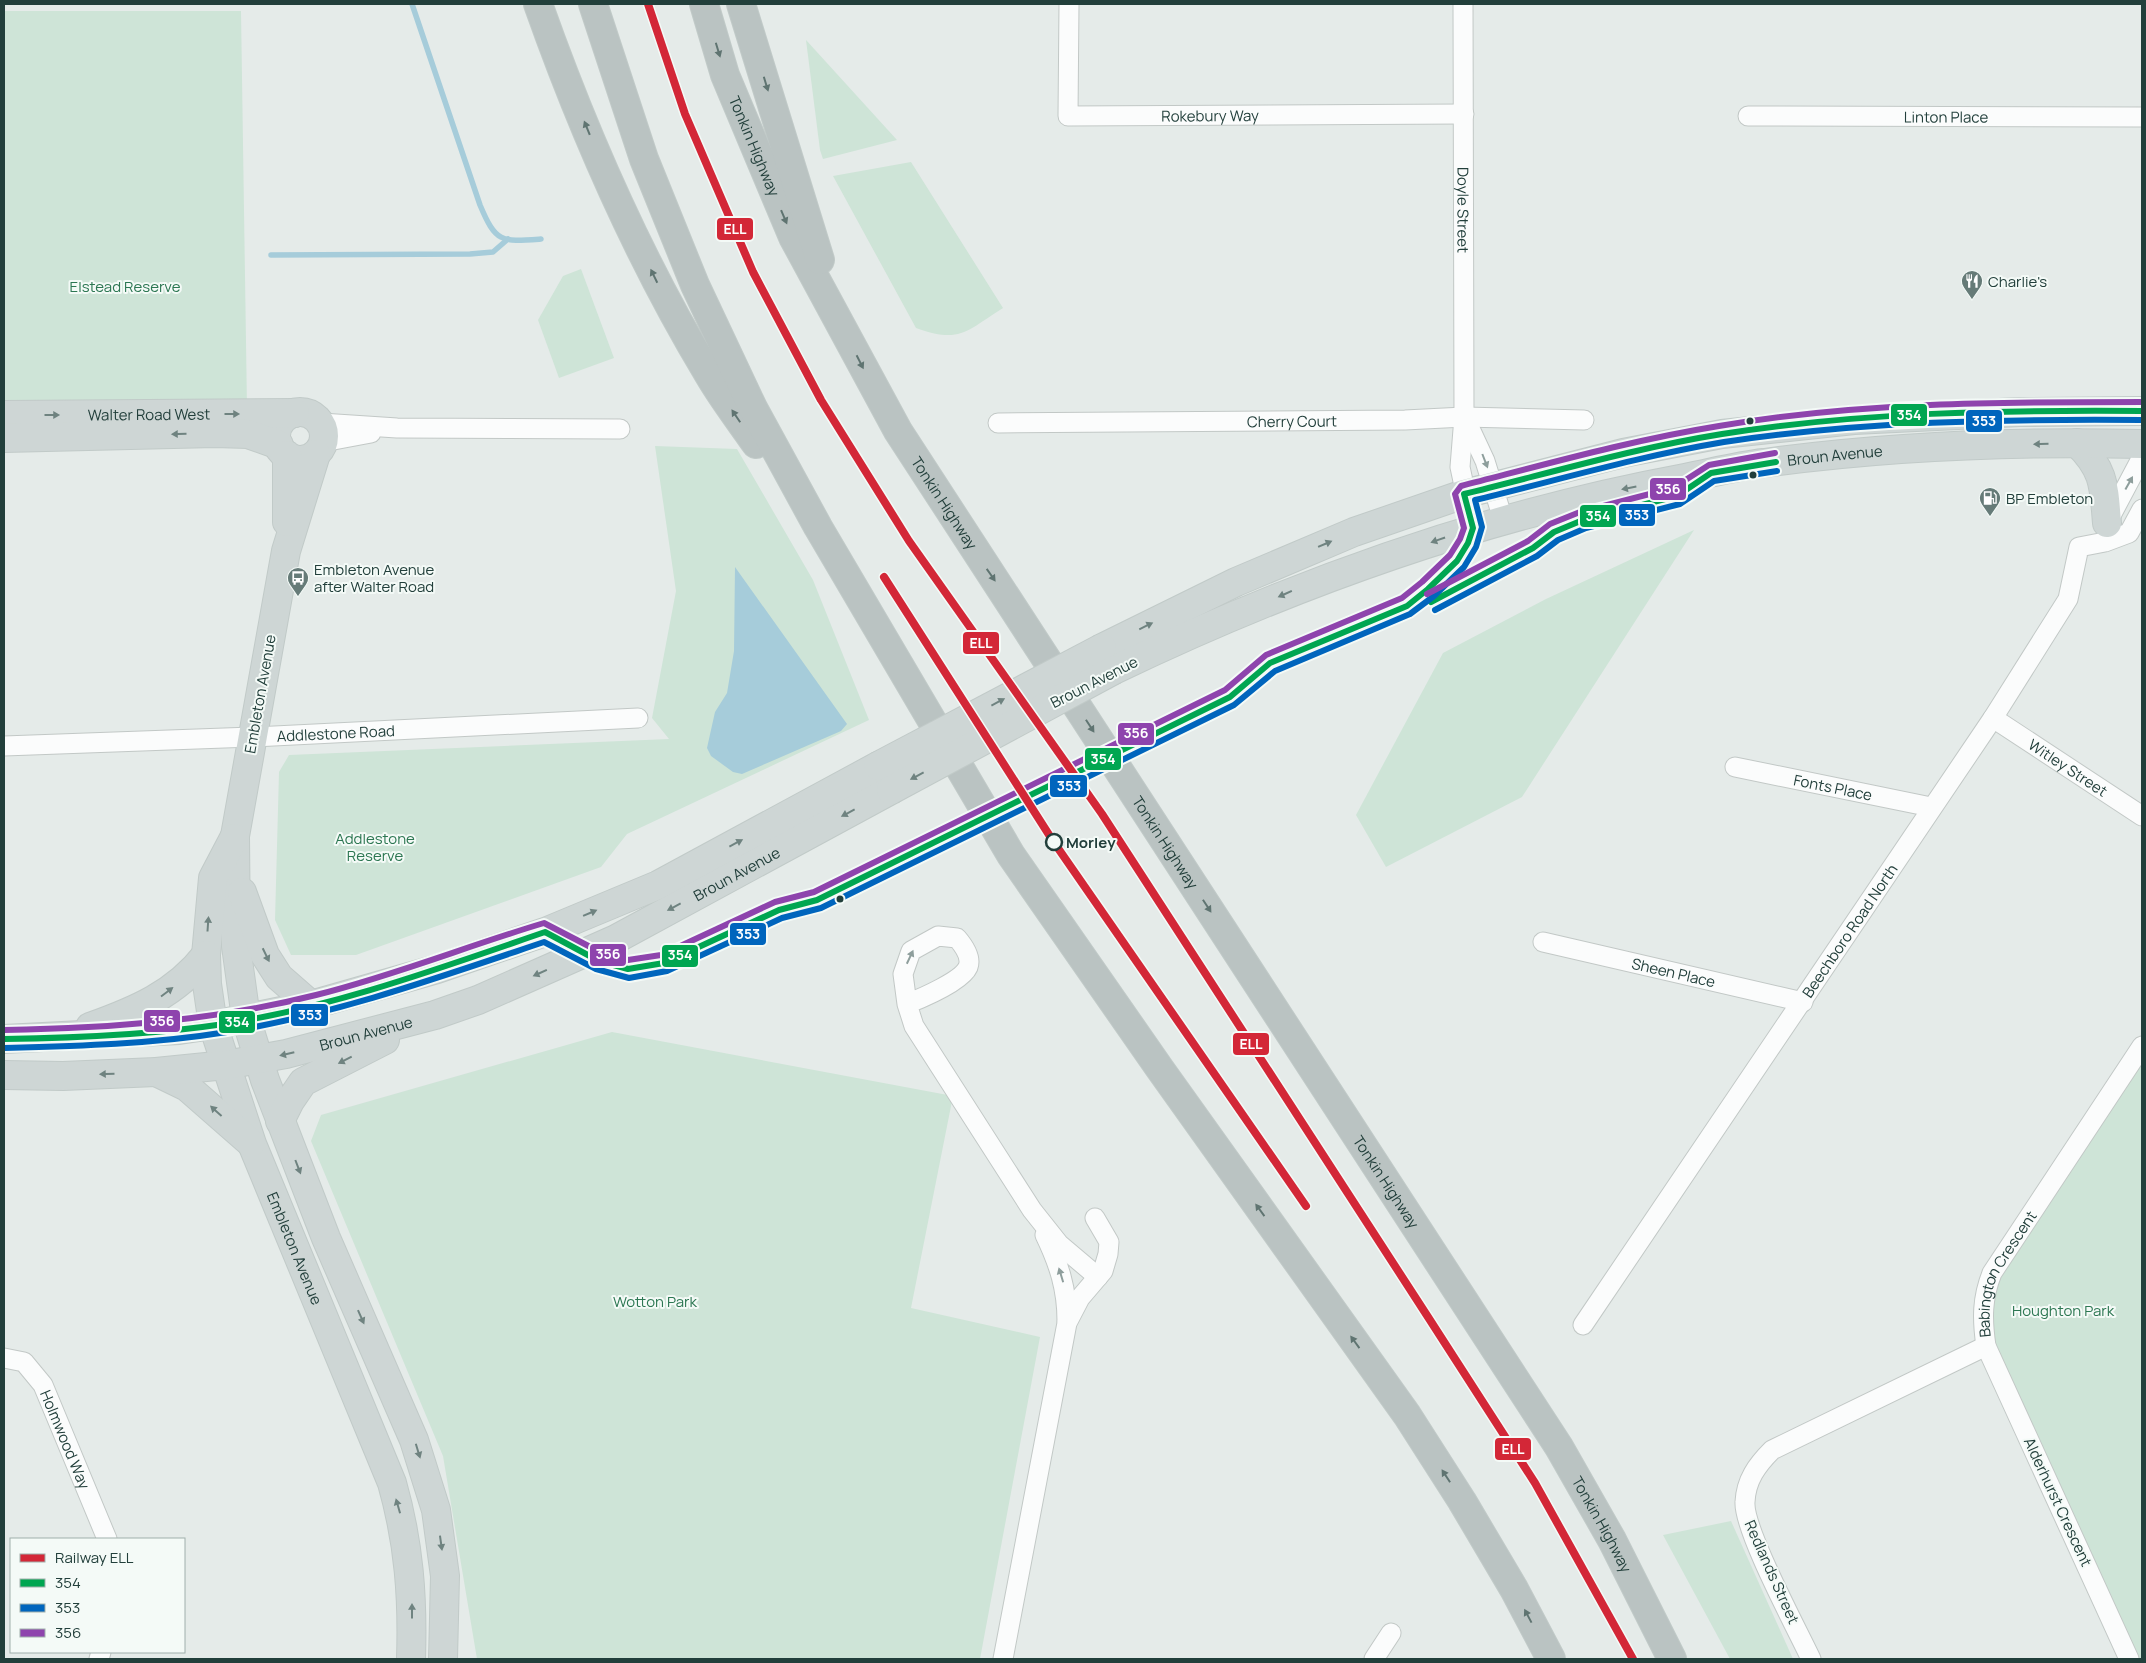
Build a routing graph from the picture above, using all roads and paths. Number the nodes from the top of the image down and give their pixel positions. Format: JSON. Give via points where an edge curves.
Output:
{"nodes":[{"id":1,"x":538,"y":4,"type":"edge"},
{"id":2,"x":593,"y":4,"type":"edge"},
{"id":3,"x":704,"y":4,"type":"edge"},
{"id":4,"x":741,"y":4,"type":"edge"},
{"id":5,"x":1069,"y":4,"type":"edge"},
{"id":6,"x":1463,"y":4,"type":"edge"},
{"id":7,"x":1464,"y":114,"type":"junction"},
{"id":8,"x":1748,"y":116,"type":"dead end"},
{"id":9,"x":2142,"y":117,"type":"edge"},
{"id":10,"x":838,"y":319,"type":"junction"},
{"id":11,"x":2142,"y":411,"type":"edge"},
{"id":12,"x":295,"y":413,"type":"junction"},
{"id":13,"x":4,"y":415,"type":"edge"},
{"id":14,"x":1464,"y":417,"type":"junction"},
{"id":15,"x":1584,"y":420,"type":"dead end"},
{"id":16,"x":998,"y":422,"type":"dead end"},
{"id":17,"x":620,"y":429,"type":"dead end"},
{"id":18,"x":4,"y":438,"type":"edge"},
{"id":19,"x":320,"y":440,"type":"junction"},
{"id":20,"x":2077,"y":443,"type":"junction"},
{"id":21,"x":2142,"y":444,"type":"edge"},
{"id":22,"x":283,"y":450,"type":"junction"},
{"id":23,"x":2142,"y":457,"type":"edge"},
{"id":24,"x":1494,"y":487,"type":"junction"},
{"id":25,"x":1464,"y":494,"type":"junction"},
{"id":26,"x":2142,"y":509,"type":"edge"},
{"id":27,"x":1503,"y":519,"type":"junction"},
{"id":28,"x":1472,"y":528,"type":"junction"},
{"id":29,"x":2106,"y":533,"type":"junction"},
{"id":30,"x":286,"y":551,"type":"junction"},
{"id":31,"x":853,"y":586,"type":"junction"},
{"id":32,"x":1108,"y":659,"type":"junction"},
{"id":33,"x":638,"y":718,"type":"dead end"},
{"id":34,"x":1993,"y":718,"type":"junction"},
{"id":35,"x":252,"y":737,"type":"junction"},
{"id":36,"x":4,"y":746,"type":"edge"},
{"id":37,"x":1736,"y":767,"type":"dead end"},
{"id":38,"x":1931,"y":807,"type":"junction"},
{"id":39,"x":2142,"y":816,"type":"edge"},
{"id":40,"x":235,"y":836,"type":"junction"},
{"id":41,"x":236,"y":876,"type":"junction"},
{"id":42,"x":1543,"y":942,"type":"dead end"},
{"id":43,"x":206,"y":956,"type":"junction"},
{"id":44,"x":1803,"y":1002,"type":"junction"},
{"id":45,"x":907,"y":1004,"type":"dead end"},
{"id":46,"x":312,"y":1005,"type":"junction"},
{"id":47,"x":435,"y":1015,"type":"junction"},
{"id":48,"x":246,"y":1018,"type":"junction"},
{"id":49,"x":214,"y":1025,"type":"junction"},
{"id":50,"x":58,"y":1038,"type":"junction"},
{"id":51,"x":4,"y":1039,"type":"edge"},
{"id":52,"x":2142,"y":1046,"type":"edge"},
{"id":53,"x":258,"y":1060,"type":"junction"},
{"id":54,"x":226,"y":1065,"type":"junction"},
{"id":55,"x":156,"y":1072,"type":"junction"},
{"id":56,"x":4,"y":1075,"type":"edge"},
{"id":57,"x":280,"y":1121,"type":"junction"},
{"id":58,"x":252,"y":1144,"type":"junction"},
{"id":59,"x":1032,"y":1210,"type":"junction"},
{"id":60,"x":1095,"y":1218,"type":"dead end"},
{"id":61,"x":1098,"y":1277,"type":"junction"},
{"id":62,"x":1067,"y":1323,"type":"junction"},
{"id":63,"x":1583,"y":1325,"type":"dead end"},
{"id":64,"x":1986,"y":1346,"type":"junction"},
{"id":65,"x":4,"y":1358,"type":"edge"},
{"id":66,"x":400,"y":1406,"type":"junction"},
{"id":67,"x":366,"y":1418,"type":"junction"},
{"id":68,"x":1748,"y":1482,"type":"joint"},
{"id":69,"x":107,"y":1538,"type":"edge"},
{"id":70,"x":445,"y":1576,"type":"junction"},
{"id":71,"x":1391,"y":1633,"type":"dead end"},
{"id":72,"x":411,"y":1649,"type":"edge"},
{"id":73,"x":443,"y":1659,"type":"edge"},
{"id":74,"x":1003,"y":1659,"type":"edge"},
{"id":75,"x":1374,"y":1659,"type":"edge"},
{"id":76,"x":1551,"y":1659,"type":"edge"},
{"id":77,"x":1672,"y":1659,"type":"edge"},
{"id":78,"x":1811,"y":1659,"type":"edge"},
{"id":79,"x":2129,"y":1659,"type":"edge"}],
"edges":[{"from":31,"to":1,"type":"highway","one_way":true,"via":[[709,376],[660,288],[609,181]]},
{"from":2,"to":31,"type":"highway","via":[[644,158],[696,285],[771,442]]},
{"from":3,"to":10,"type":"highway","name":"Tonkin Highway","one_way":true,"via":[[726,75],[770,183],[793,237]]},
{"from":4,"to":10,"type":"highway","one_way":true},
{"from":5,"to":7,"type":"street","name":"Rokebury Way","via":[[1068,116]]},
{"from":6,"to":7,"type":"street","name":"Doyle Street"},
{"from":7,"to":14,"type":"street","name":"Doyle Street"},
{"from":8,"to":9,"type":"street","name":"Linton Place"},
{"from":10,"to":77,"type":"highway","name":"Tonkin Highway","one_way":true,"via":[[898,431],[965,536],[1559,1447],[1612,1540]]},
{"from":11,"to":24,"type":"main road","name":"Broun Avenue","via":[[1935,415],[1782,426],[1623,453]]},
{"from":13,"to":12,"type":"main road","name":"Walter Road West","one_way":true},
{"from":12,"to":19,"type":"main road","via":[[312,415]]},
{"from":12,"to":22,"type":"main road","via":[[287,416],[278,429]]},
{"from":14,"to":15,"type":"street","name":"Cherry Court"},
{"from":14,"to":16,"type":"street","name":"Cherry Court"},
{"from":14,"to":24,"type":"street","name":"Doyle Street","one_way":true},
{"from":14,"to":25,"type":"street","name":"Doyle Street","via":[[1460,467]]},
{"from":17,"to":19,"type":"street","via":[[397,428]]},
{"from":22,"to":18,"type":"main road","name":"Walter Road West","one_way":true,"via":[[248,434]]},
{"from":19,"to":22,"type":"main road","via":[[301,460]]},
{"from":19,"to":30,"type":"main road","name":"Embleton Avenue"},
{"from":20,"to":21,"type":"main road","name":"Broun Avenue"},
{"from":20,"to":27,"type":"main road","name":"Broun Avenue","one_way":true,"via":[[1922,446],[1762,463],[1623,489]]},
{"from":20,"to":29,"type":"main road","via":[[2098,466]]},
{"from":22,"to":30,"type":"main road","name":"Embleton Avenue"},
{"from":29,"to":23,"type":"street","one_way":true},
{"from":24,"to":25,"type":"main road","name":"Broun Avenue"},
{"from":24,"to":27,"type":"street","name":"Doyle Street"},
{"from":25,"to":28,"type":"street","name":"Doyle Street"},
{"from":32,"to":25,"type":"main road","name":"Broun Avenue","one_way":true,"via":[[1236,582],[1354,532]]},
{"from":26,"to":29,"type":"street","name":"Beechboro Road North","via":[[2129,533]]},
{"from":27,"to":28,"type":"main road","name":"Broun Avenue"},
{"from":28,"to":32,"type":"main road","name":"Broun Avenue","one_way":true,"via":[[1300,587]]},
{"from":29,"to":34,"type":"street","name":"Beechboro Road North","via":[[2079,547],[2068,599]]},
{"from":30,"to":35,"type":"main road","name":"Embleton Avenue"},
{"from":76,"to":31,"type":"highway","one_way":true,"via":[[1514,1589],[1407,1415],[1011,855]]},
{"from":46,"to":32,"type":"main road","name":"Broun Avenue","one_way":true,"bridge":true,"via":[[437,969],[545,932],[658,885],[878,766]]},
{"from":32,"to":47,"type":"main road","name":"Broun Avenue","one_way":true,"bridge":true,"via":[[891,790],[616,939],[478,1000]]},
{"from":33,"to":35,"type":"street","name":"Addlestone Road"},
{"from":34,"to":38,"type":"street","name":"Beechboro Road North"},
{"from":34,"to":39,"type":"street","name":"Witley Street"},
{"from":35,"to":36,"type":"street","name":"Addlestone Road"},
{"from":35,"to":40,"type":"main road","name":"Embleton Avenue"},
{"from":37,"to":38,"type":"street","name":"Fonts Place"},
{"from":38,"to":44,"type":"street","name":"Beechboro Road North"},
{"from":40,"to":41,"type":"main road","name":"Embleton Avenue"},
{"from":43,"to":40,"type":"main road","name":"Embleton Avenue","one_way":true,"via":[[213,878]]},
{"from":41,"to":46,"type":"main road","one_way":true,"via":[[265,955],[278,977]]},
{"from":41,"to":48,"type":"main road","name":"Embleton Avenue","via":[[236,946]]},
{"from":42,"to":44,"type":"street","name":"Sheen Place"},
{"from":43,"to":49,"type":"main road","name":"Embleton Avenue"},
{"from":50,"to":43,"type":"main road","one_way":true,"via":[[156,1001],[193,973]]},
{"from":44,"to":63,"type":"street","name":"Beechboro Road North"},
{"from":45,"to":59,"type":"street","via":[[914,1026]]},
{"from":46,"to":48,"type":"main road","name":"Broun Avenue"},
{"from":47,"to":53,"type":"main road","name":"Broun Avenue","one_way":true},
{"from":47,"to":57,"type":"main road","one_way":true,"via":[[303,1082]]},
{"from":48,"to":49,"type":"main road","name":"Broun Avenue"},
{"from":48,"to":53,"type":"main road","name":"Embleton Avenue"},
{"from":49,"to":50,"type":"main road","name":"Broun Avenue"},
{"from":49,"to":54,"type":"main road","name":"Embleton Avenue"},
{"from":50,"to":51,"type":"main road","name":"Broun Avenue"},
{"from":52,"to":64,"type":"street","name":"Babington Crescent","via":[[1992,1273],[1985,1293],[1982,1319]]},
{"from":53,"to":54,"type":"main road","name":"Broun Avenue"},
{"from":53,"to":57,"type":"main road","name":"Embleton Avenue"},
{"from":54,"to":55,"type":"main road","name":"Broun Avenue"},
{"from":54,"to":58,"type":"main road","name":"Embleton Avenue"},
{"from":55,"to":56,"type":"main road","name":"Broun Avenue","one_way":true},
{"from":58,"to":55,"type":"main road","one_way":true,"via":[[187,1088]]},
{"from":57,"to":66,"type":"main road","name":"Embleton Avenue","one_way":true,"via":[[326,1238]]},
{"from":58,"to":67,"type":"main road","name":"Embleton Avenue"},
{"from":59,"to":61,"type":"street","via":[[1059,1244]]},
{"from":62,"to":59,"type":"street","one_way":true,"via":[[1062,1275]]},
{"from":60,"to":61,"type":"street","via":[[1109,1242],[1103,1272]]},
{"from":61,"to":62,"type":"street","via":[[1080,1298]]},
{"from":62,"to":74,"type":"street"},
{"from":64,"to":68,"type":"street","name":"Babington Crescent","via":[[1772,1450],[1758,1464]]},
{"from":64,"to":79,"type":"street","name":"Alderhurst Crescent"},
{"from":65,"to":69,"type":"street","name":"Holmwood Way","via":[[24,1362],[43,1385]]},
{"from":66,"to":67,"type":"main road"},
{"from":66,"to":70,"type":"main road","name":"Embleton Avenue","one_way":true,"via":[[436,1510]]},
{"from":72,"to":67,"type":"main road","name":"Embleton Avenue","one_way":true,"via":[[412,1590],[402,1518]]},
{"from":68,"to":78,"type":"street","name":"Redlands Street","via":[[1744,1504],[1750,1529]]},
{"from":70,"to":72,"type":"main road","via":[[432,1608],[432,1642],[424,1648],[415,1644]]},
{"from":70,"to":73,"type":"main road","name":"Embleton Avenue"},
{"from":71,"to":75,"type":"street"}]}
